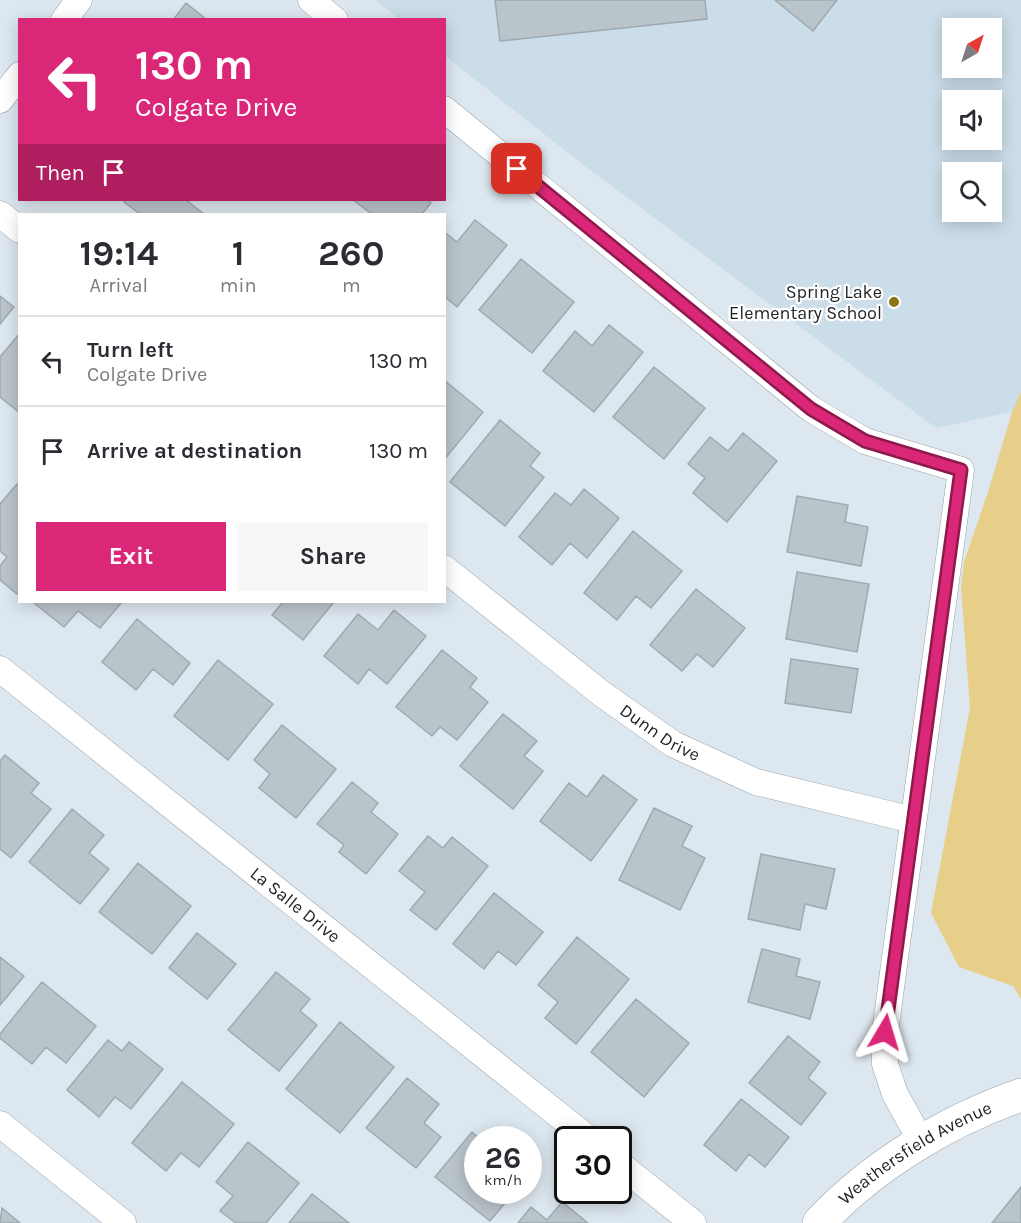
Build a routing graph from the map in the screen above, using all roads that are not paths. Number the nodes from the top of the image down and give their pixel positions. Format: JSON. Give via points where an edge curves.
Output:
{"nodes":[{"id":1,"x":79,"y":0,"type":"edge"},
{"id":2,"x":311,"y":0,"type":"edge"},
{"id":3,"x":66,"y":18,"type":"edge"},
{"id":4,"x":333,"y":18,"type":"edge"},
{"id":5,"x":18,"y":78,"type":"edge"},
{"id":6,"x":0,"y":100,"type":"edge"},
{"id":7,"x":446,"y":111,"type":"edge"},
{"id":8,"x":0,"y":214,"type":"edge"},
{"id":9,"x":18,"y":228,"type":"edge"},
{"id":10,"x":446,"y":570,"type":"edge"},
{"id":11,"x":0,"y":669,"type":"edge"},
{"id":12,"x":913,"y":820,"type":"junction"},
{"id":13,"x":1021,"y":1095,"type":"edge"},
{"id":14,"x":0,"y":1124,"type":"edge"},
{"id":15,"x":572,"y":1126,"type":"edge"},
{"id":16,"x":921,"y":1141,"type":"junction"},
{"id":17,"x":632,"y":1174,"type":"edge"},
{"id":18,"x":123,"y":1223,"type":"edge"},
{"id":19,"x":693,"y":1223,"type":"edge"},
{"id":20,"x":819,"y":1223,"type":"edge"}],
"edges":[{"from":1,"to":3,"type":"street"},
{"from":2,"to":4,"type":"street"},
{"from":5,"to":6,"type":"street"},
{"from":7,"to":12,"type":"street","via":[[811,409],[865,441],[961,470]]},
{"from":8,"to":9,"type":"street"},
{"from":10,"to":12,"type":"street","name":"Dunn Drive","via":[[602,694],[674,744],[756,782]]},
{"from":11,"to":15,"type":"street","name":"La Salle Drive"},
{"from":12,"to":16,"type":"street","via":[[885,1032],[885,1064],[895,1094]]},
{"from":13,"to":16,"type":"street","name":"Weathersfield Avenue"},
{"from":14,"to":18,"type":"street"},
{"from":16,"to":20,"type":"street","name":"Weathersfield Avenue","via":[[878,1170]]},
{"from":17,"to":19,"type":"street"}]}
